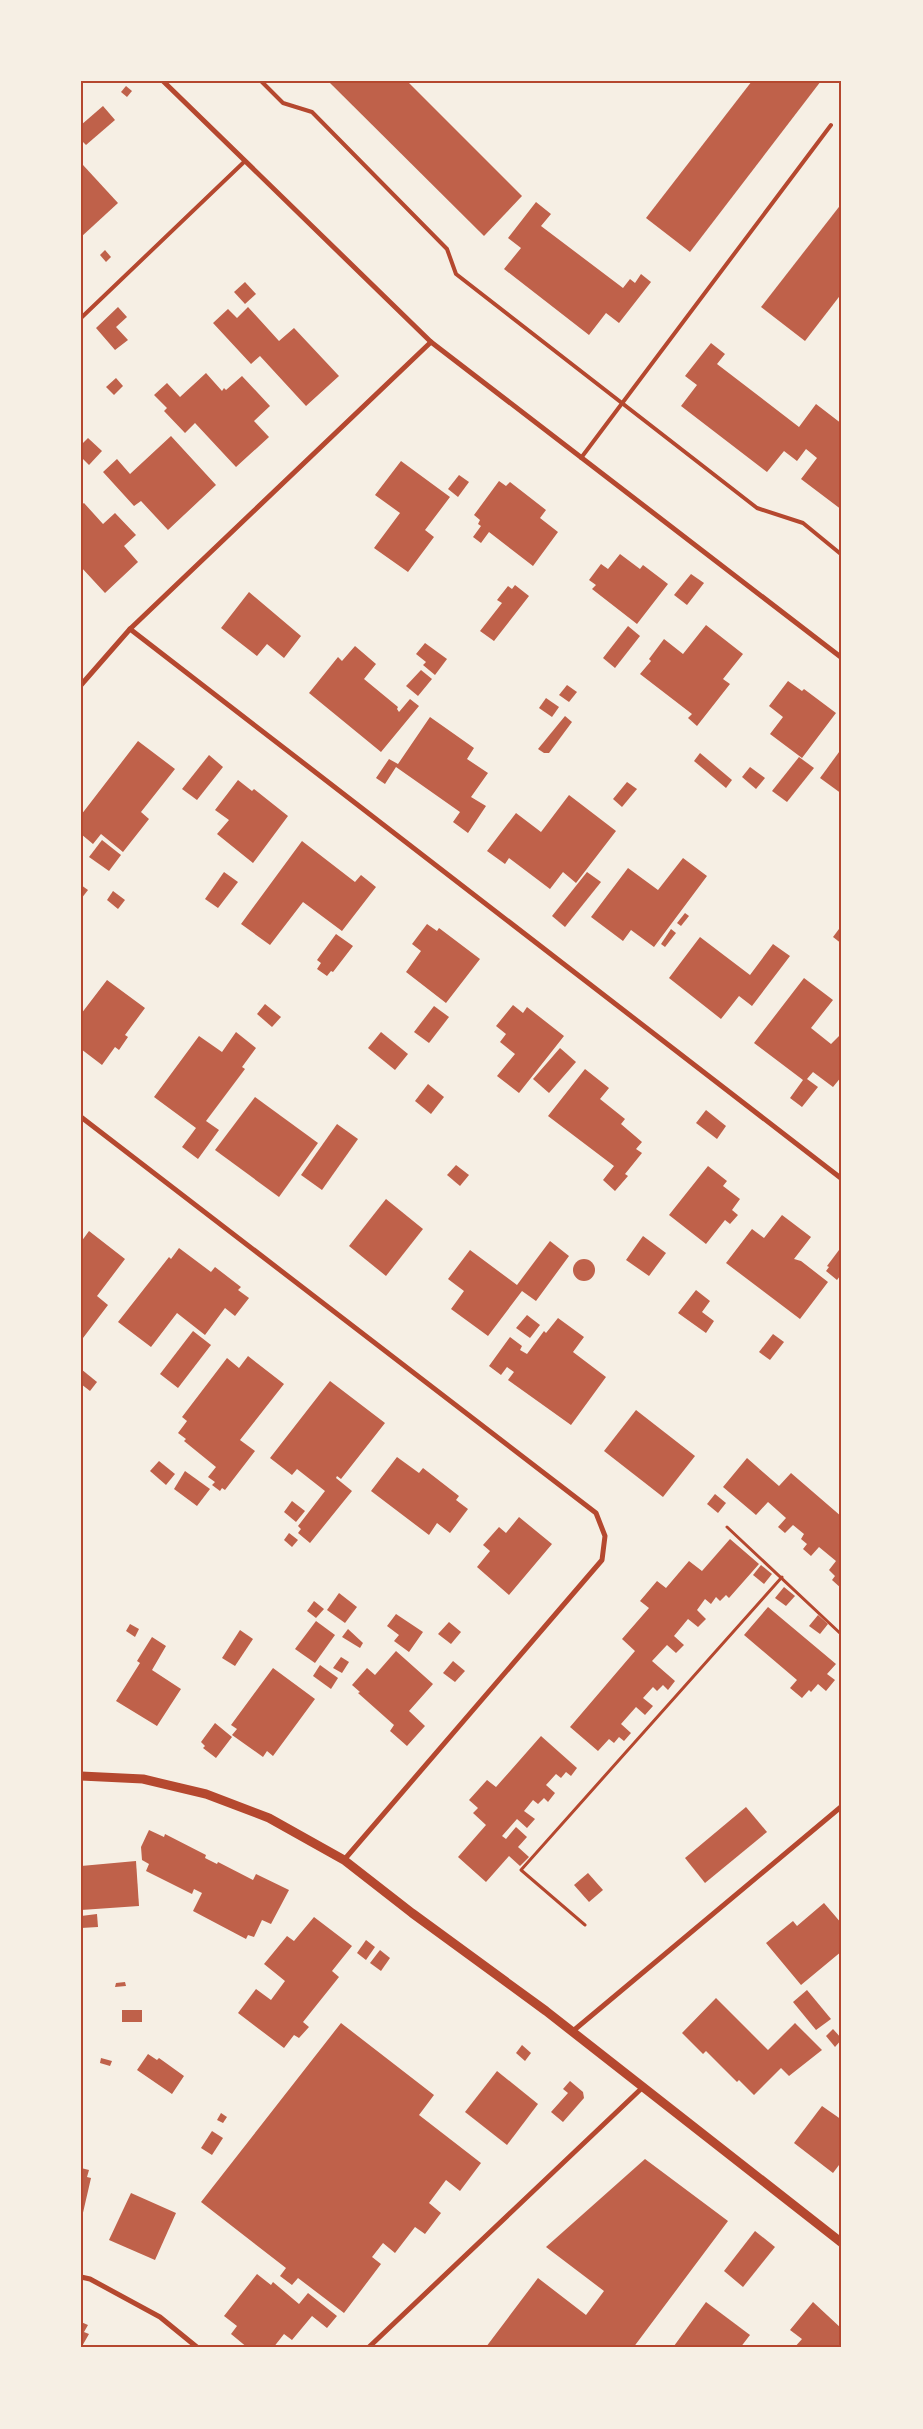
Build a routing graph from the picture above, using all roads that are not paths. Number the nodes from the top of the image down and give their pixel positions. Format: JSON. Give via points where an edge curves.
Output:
{"nodes":[{"id":1,"x":163,"y":81,"type":"edge"},
{"id":2,"x":261,"y":81,"type":"edge"},
{"id":3,"x":830,"y":125,"type":"dead end"},
{"id":4,"x":244,"y":162,"type":"junction"},
{"id":5,"x":81,"y":318,"type":"edge"},
{"id":6,"x":431,"y":342,"type":"junction"},
{"id":7,"x":622,"y":403,"type":"junction"},
{"id":8,"x":580,"y":458,"type":"junction"},
{"id":9,"x":842,"y":555,"type":"edge"},
{"id":10,"x":130,"y":629,"type":"junction"},
{"id":11,"x":842,"y":658,"type":"edge"},
{"id":12,"x":81,"y":685,"type":"edge"},
{"id":13,"x":81,"y":1117,"type":"edge"},
{"id":14,"x":842,"y":1179,"type":"edge"},
{"id":15,"x":81,"y":1776,"type":"edge"},
{"id":16,"x":842,"y":1806,"type":"edge"},
{"id":17,"x":344,"y":1860,"type":"junction"},
{"id":18,"x":573,"y":2031,"type":"junction"},
{"id":19,"x":643,"y":2087,"type":"junction"},
{"id":20,"x":842,"y":2243,"type":"edge"},
{"id":21,"x":81,"y":2277,"type":"edge"},
{"id":22,"x":198,"y":2348,"type":"edge"},
{"id":23,"x":368,"y":2348,"type":"edge"}],
"edges":[{"from":1,"to":4,"type":"street"},
{"from":2,"to":7,"type":"lane","via":[[283,103],[312,112],[446,249],[456,274]]},
{"from":3,"to":7,"type":"lane"},
{"from":4,"to":5,"type":"lane"},
{"from":4,"to":6,"type":"street"},
{"from":6,"to":8,"type":"street"},
{"from":6,"to":10,"type":"street"},
{"from":7,"to":8,"type":"lane"},
{"from":7,"to":9,"type":"lane","via":[[757,508],[803,523]]},
{"from":8,"to":11,"type":"street"},
{"from":10,"to":12,"type":"street"},
{"from":10,"to":14,"type":"street"},
{"from":13,"to":17,"type":"street","via":[[596,1513],[605,1536],[602,1560]]},
{"from":15,"to":17,"type":"street","via":[[143,1779],[206,1794],[269,1818]]},
{"from":16,"to":18,"type":"street"},
{"from":17,"to":18,"type":"street"},
{"from":18,"to":19,"type":"street"},
{"from":19,"to":20,"type":"street"},
{"from":19,"to":23,"type":"street"},
{"from":21,"to":22,"type":"street","via":[[160,2317]]}]}
